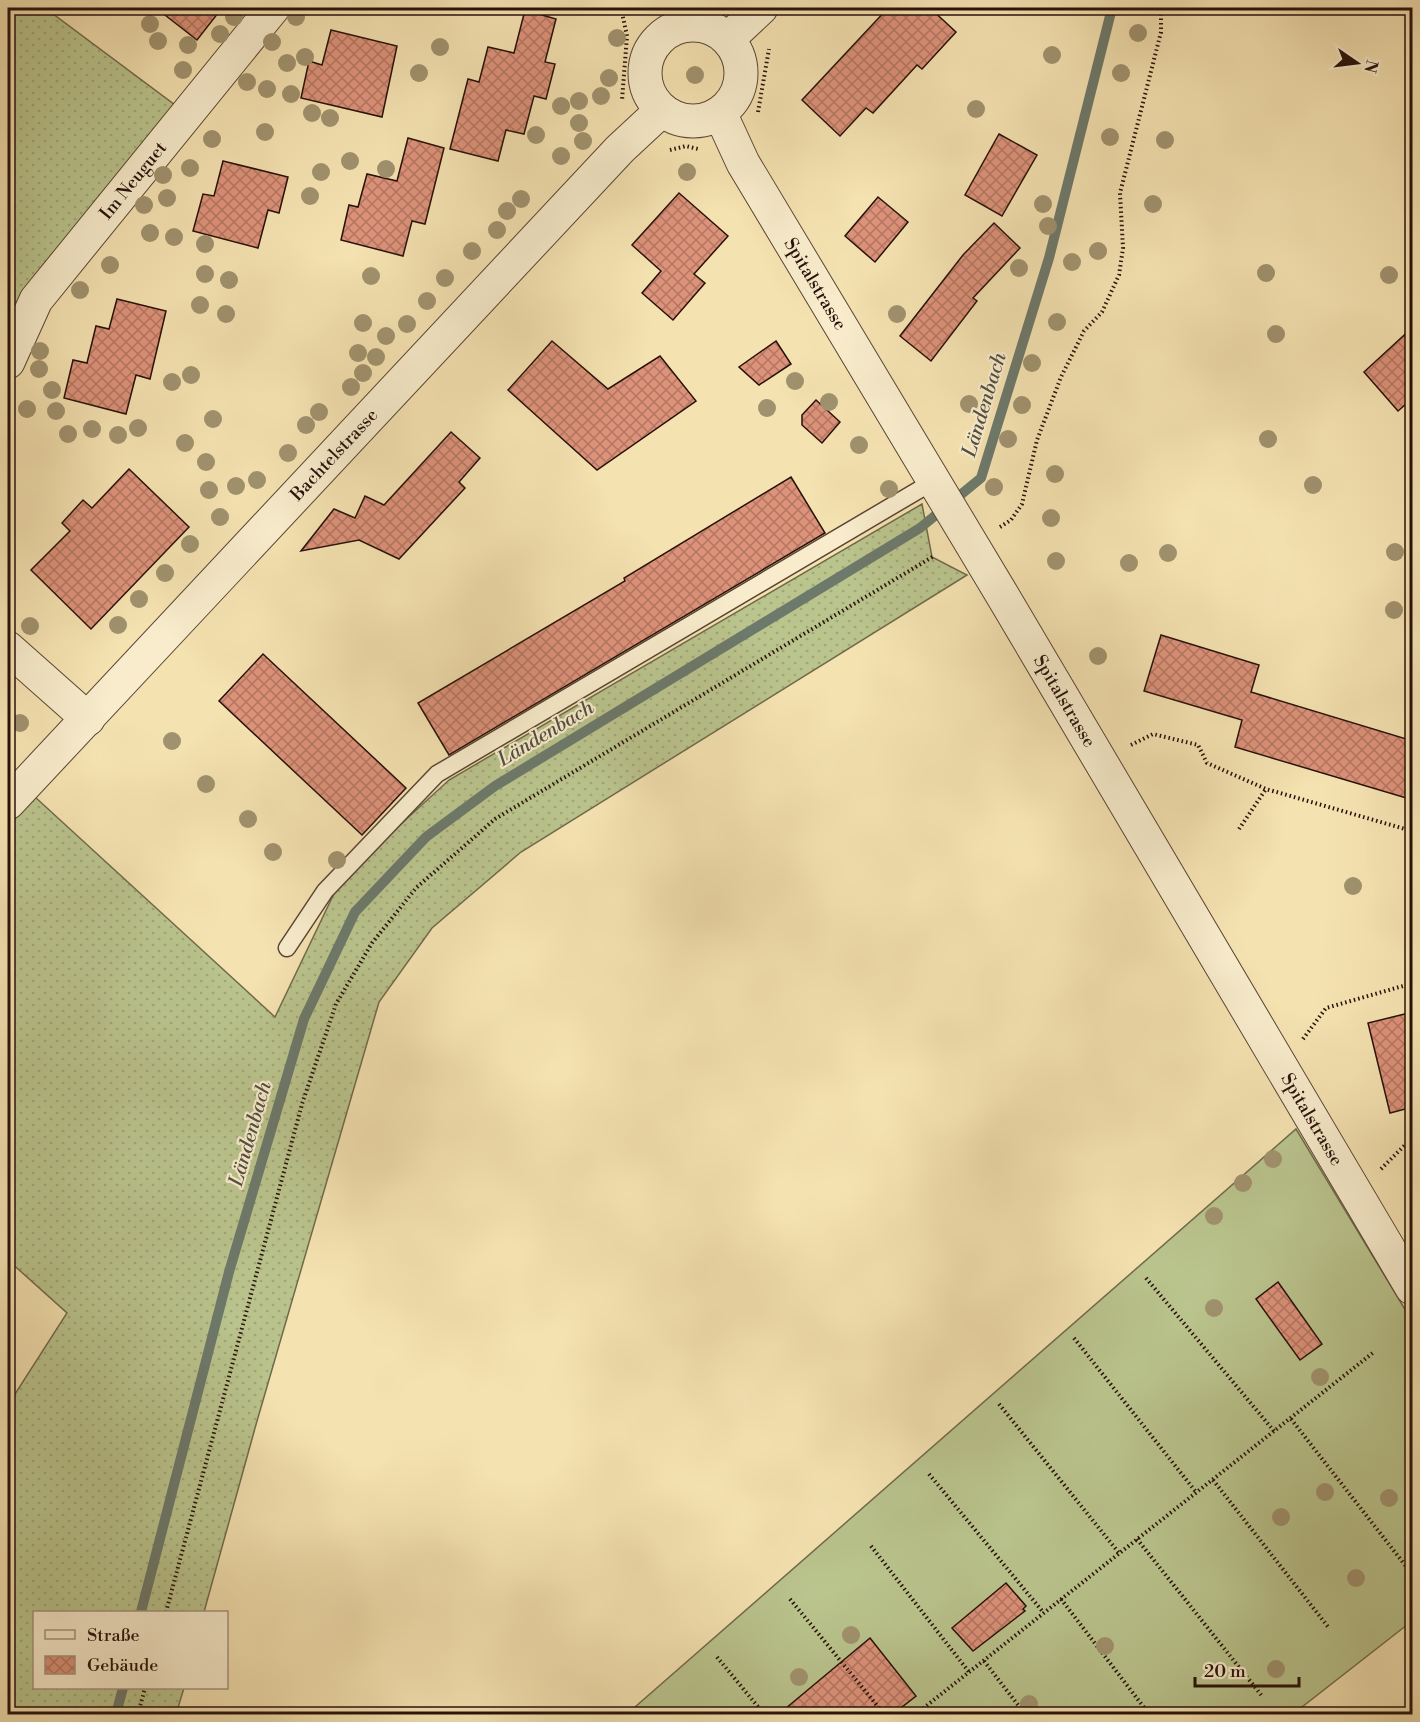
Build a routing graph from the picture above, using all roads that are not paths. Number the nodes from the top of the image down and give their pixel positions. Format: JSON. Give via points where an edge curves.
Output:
{"nodes":[{"id":1,"x":273,"y":8,"type":"edge"},
{"id":2,"x":761,"y":8,"type":"edge"},
{"id":3,"x":661,"y":20,"type":"edge"},
{"id":4,"x":728,"y":39,"type":"junction"},
{"id":5,"x":662,"y":110,"type":"junction"},
{"id":6,"x":720,"y":113,"type":"junction"},
{"id":7,"x":8,"y":362,"type":"edge"},
{"id":8,"x":937,"y":487,"type":"junction"},
{"id":9,"x":8,"y":648,"type":"edge"},
{"id":10,"x":88,"y":719,"type":"junction"},
{"id":11,"x":8,"y":803,"type":"edge"},
{"id":12,"x":287,"y":948,"type":"dead end"},
{"id":13,"x":1413,"y":1288,"type":"edge"}],
"edges":[{"from":1,"to":7,"type":"street","name":"Im Neuguet","via":[[36,300]]},
{"from":2,"to":4,"type":"street"},
{"from":3,"to":4,"type":"street","via":[[684,26],[700,25]]},
{"from":3,"to":5,"type":"street","via":[[645,76],[648,89]]},
{"from":4,"to":6,"type":"street","via":[[741,64],[741,78],[731,104]]},
{"from":5,"to":6,"type":"street","via":[[673,117],[697,122]]},
{"from":5,"to":10,"type":"street","name":"Bachtelstrasse","via":[[620,149]]},
{"from":6,"to":8,"type":"street","name":"Spitalstrasse","via":[[743,163]]},
{"from":8,"to":12,"type":"lane","via":[[437,774],[325,891]]},
{"from":8,"to":13,"type":"street","name":"Spitalstrasse","via":[[980,533]]},
{"from":9,"to":10,"type":"street"},
{"from":10,"to":11,"type":"street","name":"Bachtelstrasse"}]}
